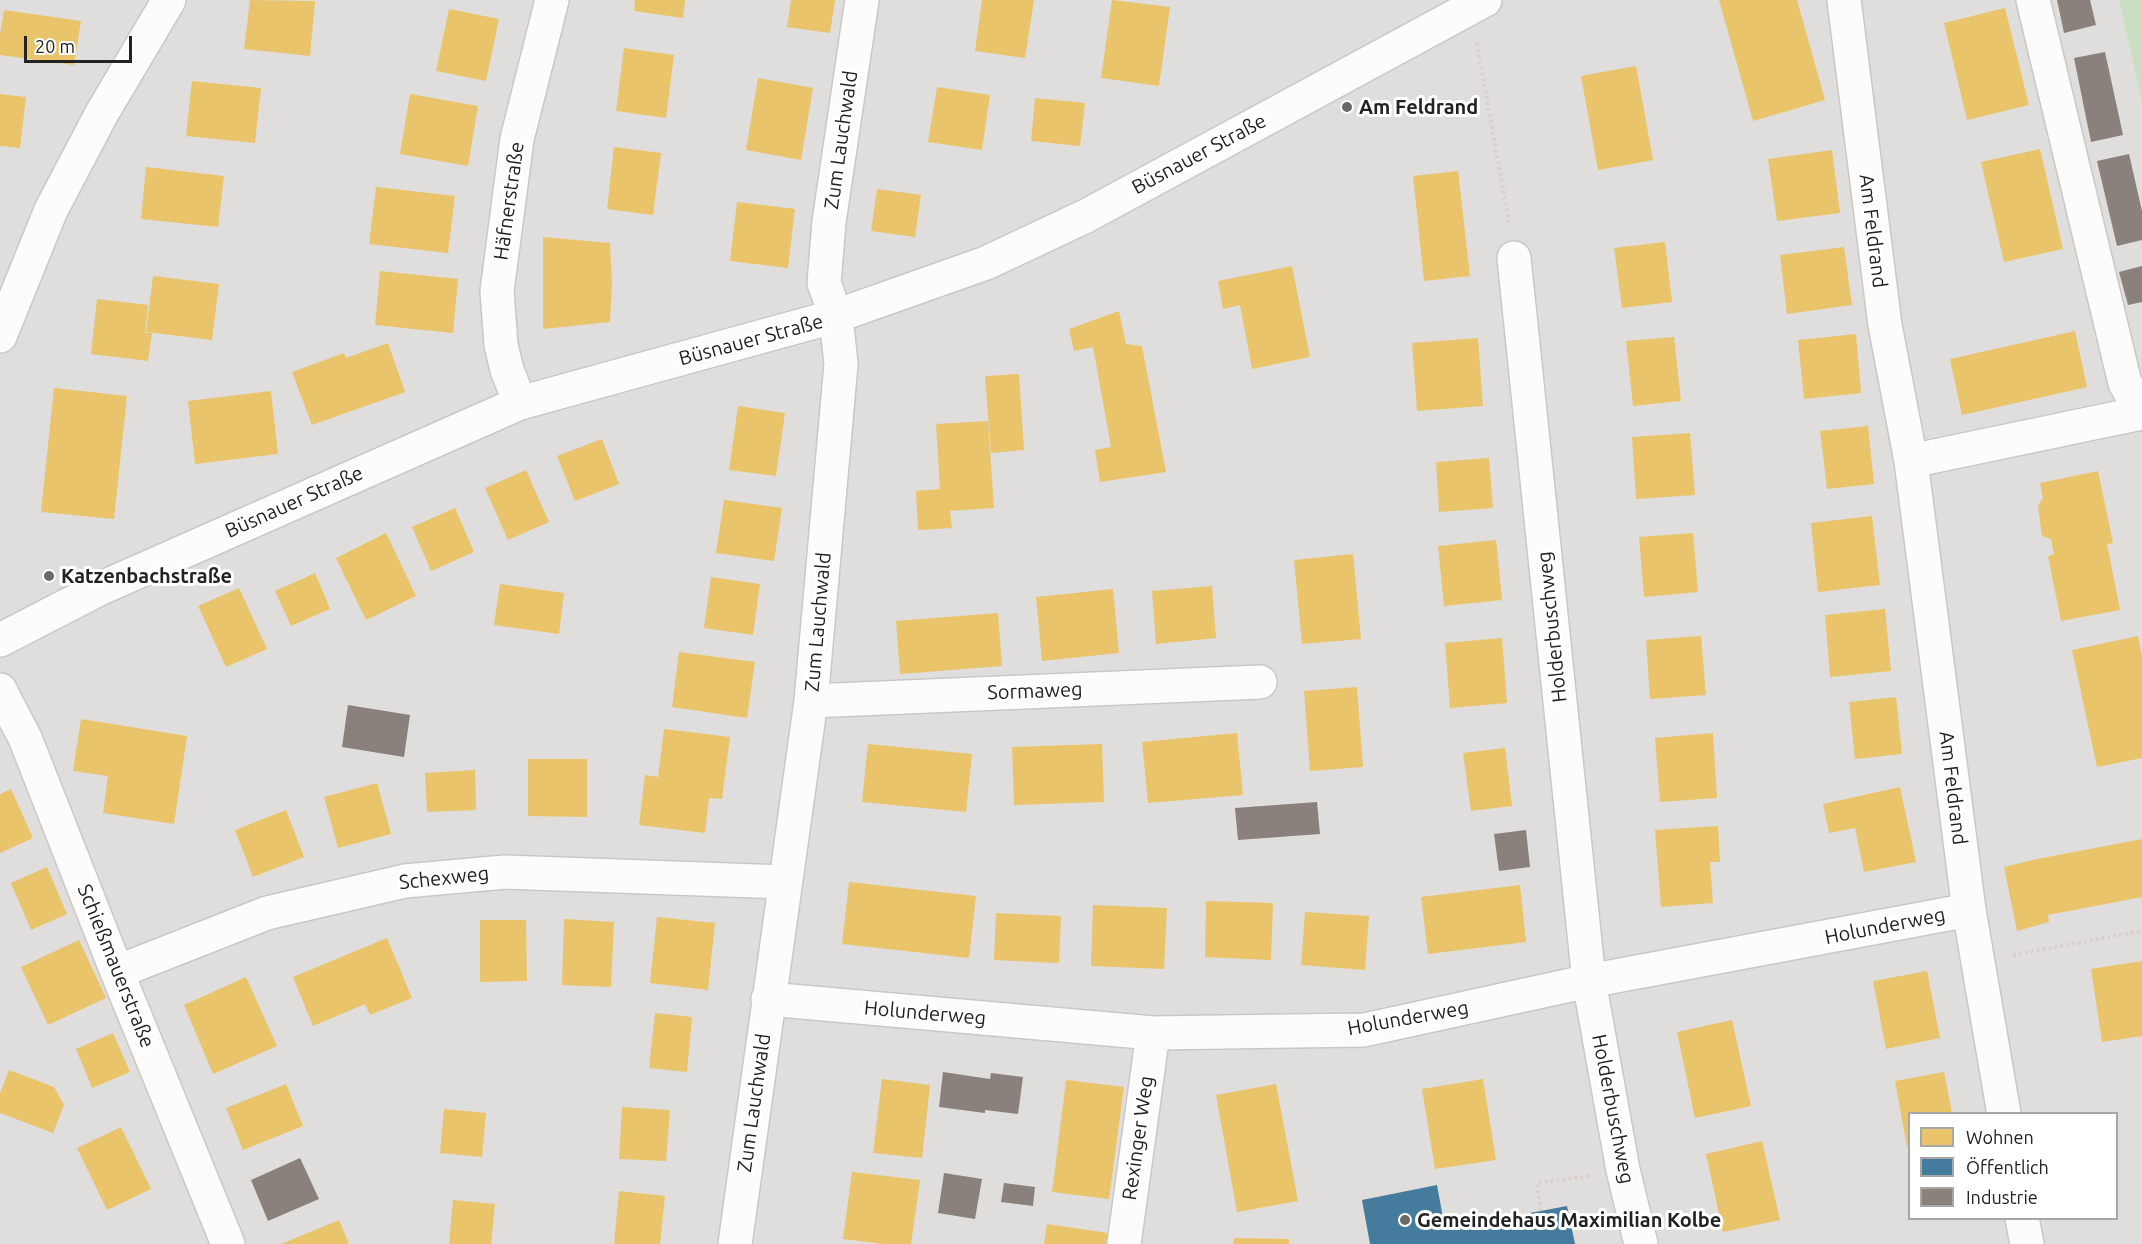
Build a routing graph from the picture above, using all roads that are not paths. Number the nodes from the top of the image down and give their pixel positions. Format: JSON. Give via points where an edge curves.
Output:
{"nodes":[{"id":1,"x":169,"y":0,"type":"edge"},
{"id":2,"x":552,"y":0,"type":"edge"},
{"id":3,"x":862,"y":0,"type":"edge"},
{"id":4,"x":1844,"y":0,"type":"edge"},
{"id":5,"x":2033,"y":0,"type":"edge"},
{"id":6,"x":1476,"y":5,"type":"edge"},
{"id":7,"x":1514,"y":258,"type":"road end"},
{"id":8,"x":836,"y":316,"type":"junction"},
{"id":9,"x":0,"y":336,"type":"edge"},
{"id":10,"x":520,"y":403,"type":"junction"},
{"id":11,"x":2142,"y":413,"type":"edge"},
{"id":12,"x":1911,"y":461,"type":"junction"},
{"id":13,"x":0,"y":640,"type":"edge"},
{"id":14,"x":1260,"y":682,"type":"dead end"},
{"id":15,"x":0,"y":690,"type":"edge"},
{"id":16,"x":811,"y":701,"type":"junction"},
{"id":17,"x":785,"y":882,"type":"junction"},
{"id":18,"x":1969,"y":910,"type":"junction"},
{"id":19,"x":117,"y":972,"type":"junction"},
{"id":20,"x":1589,"y":981,"type":"junction"},
{"id":21,"x":768,"y":999,"type":"junction"},
{"id":22,"x":1153,"y":1033,"type":"junction"},
{"id":23,"x":2004,"y":1112,"type":"edge"},
{"id":24,"x":2022,"y":1220,"type":"edge"},
{"id":25,"x":228,"y":1244,"type":"edge"},
{"id":26,"x":735,"y":1244,"type":"edge"},
{"id":27,"x":1124,"y":1244,"type":"edge"},
{"id":28,"x":1641,"y":1244,"type":"edge"},
{"id":29,"x":2027,"y":1244,"type":"edge"}],
"edges":[{"from":1,"to":9,"type":"street","via":[[51,210]]},
{"from":2,"to":10,"type":"street","name":"Häfnerstraße","via":[[517,139],[497,291],[501,345]]},
{"from":3,"to":8,"type":"street","name":"Zum Lauchwald","via":[[829,222],[824,283]]},
{"from":4,"to":12,"type":"street","name":"Am Feldrand","via":[[1886,325]]},
{"from":5,"to":11,"type":"street","via":[[2125,383]]},
{"from":6,"to":8,"type":"street","name":"Büsnauer Straße","via":[[1086,216],[986,263]]},
{"from":7,"to":20,"type":"street","name":"Holderbuschweg"},
{"from":8,"to":10,"type":"street","name":"Büsnauer Straße"},
{"from":8,"to":16,"type":"street","name":"Zum Lauchwald","via":[[842,364]]},
{"from":10,"to":13,"type":"street","name":"Büsnauer Straße","via":[[89,594]]},
{"from":11,"to":12,"type":"street"},
{"from":12,"to":18,"type":"street","name":"Am Feldrand"},
{"from":14,"to":16,"type":"street","name":"Sormaweg"},
{"from":15,"to":19,"type":"street","name":"Schießmauerstraße","via":[[25,738]]},
{"from":16,"to":17,"type":"street","name":"Zum Lauchwald"},
{"from":17,"to":19,"type":"street","name":"Schexweg","via":[[505,872],[405,881],[267,913]]},
{"from":17,"to":21,"type":"street","name":"Zum Lauchwald"},
{"from":18,"to":20,"type":"street","name":"Holunderweg"},
{"from":18,"to":23,"type":"street","name":"Am Feldrand"},
{"from":19,"to":25,"type":"street","name":"Schießmauerstraße"},
{"from":20,"to":22,"type":"street","name":"Holunderweg","via":[[1364,1030]]},
{"from":20,"to":28,"type":"street","name":"Holderbuschweg","via":[[1623,1170]]},
{"from":21,"to":22,"type":"street","name":"Holunderweg"},
{"from":21,"to":26,"type":"street","name":"Zum Lauchwald"},
{"from":22,"to":27,"type":"street","name":"Rexinger Weg"},
{"from":24,"to":29,"type":"street"}]}
